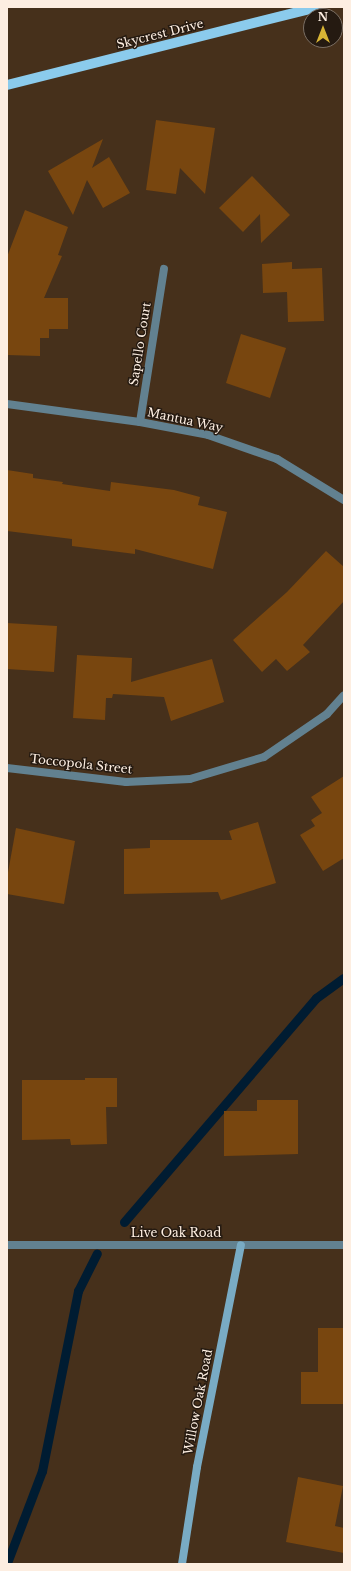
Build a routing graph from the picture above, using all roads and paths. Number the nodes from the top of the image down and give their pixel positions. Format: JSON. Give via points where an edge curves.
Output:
{"nodes":[{"id":1,"x":318,"y":7,"type":"edge"},
{"id":2,"x":7,"y":85,"type":"edge"},
{"id":3,"x":164,"y":269,"type":"dead end"},
{"id":4,"x":7,"y":404,"type":"edge"},
{"id":5,"x":140,"y":422,"type":"junction"},
{"id":6,"x":344,"y":500,"type":"edge"},
{"id":7,"x":344,"y":695,"type":"edge"},
{"id":8,"x":7,"y":768,"type":"edge"},
{"id":9,"x":7,"y":1245,"type":"edge"},
{"id":10,"x":344,"y":1245,"type":"edge"},
{"id":11,"x":241,"y":1246,"type":"junction"},
{"id":12,"x":182,"y":1564,"type":"edge"}],
"edges":[{"from":1,"to":2,"type":"main road","name":"Skycrest Drive"},
{"from":3,"to":5,"type":"street","name":"Sapello Court"},
{"from":4,"to":5,"type":"street","name":"Mantua Way"},
{"from":5,"to":6,"type":"street","name":"Mantua Way","via":[[208,435],[277,459]]},
{"from":7,"to":8,"type":"street","name":"Toccopola Street","via":[[326,714],[264,757],[190,780],[126,782]]},
{"from":9,"to":11,"type":"street","name":"Live Oak Road"},
{"from":10,"to":11,"type":"street","name":"Live Oak Road"},
{"from":11,"to":12,"type":"street","name":"Willow Oak Road","via":[[199,1459]]}]}
